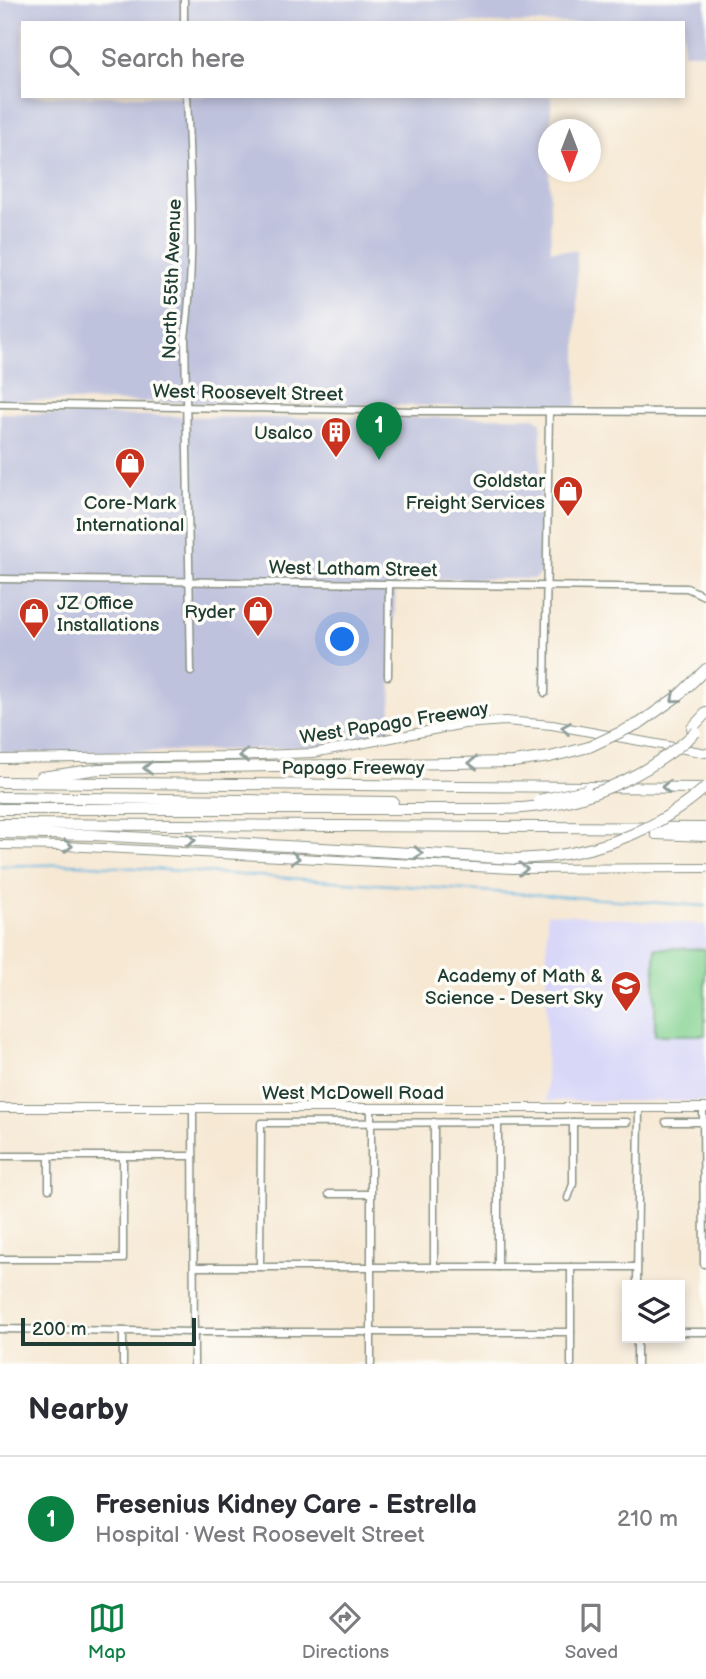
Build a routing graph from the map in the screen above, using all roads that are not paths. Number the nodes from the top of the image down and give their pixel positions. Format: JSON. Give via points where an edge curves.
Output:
{"nodes":[{"id":1,"x":184,"y":0,"type":"edge"},
{"id":2,"x":184,"y":21,"type":"edge"},
{"id":3,"x":187,"y":98,"type":"edge"},
{"id":4,"x":0,"y":404,"type":"edge"},
{"id":5,"x":185,"y":407,"type":"junction"},
{"id":6,"x":550,"y":412,"type":"junction"},
{"id":7,"x":706,"y":412,"type":"edge"},
{"id":8,"x":0,"y":579,"type":"edge"},
{"id":9,"x":189,"y":582,"type":"junction"},
{"id":10,"x":389,"y":584,"type":"junction"},
{"id":11,"x":547,"y":586,"type":"junction"},
{"id":12,"x":704,"y":596,"type":"edge"},
{"id":13,"x":706,"y":669,"type":"edge"},
{"id":14,"x":191,"y":672,"type":"dead end"},
{"id":15,"x":388,"y":676,"type":"dead end"},
{"id":16,"x":545,"y":693,"type":"dead end"},
{"id":17,"x":706,"y":713,"type":"edge"},
{"id":18,"x":706,"y":723,"type":"edge"},
{"id":19,"x":694,"y":730,"type":"junction"},
{"id":20,"x":706,"y":753,"type":"edge"},
{"id":21,"x":0,"y":759,"type":"edge"},
{"id":22,"x":3,"y":782,"type":"edge"},
{"id":23,"x":706,"y":788,"type":"edge"},
{"id":24,"x":0,"y":797,"type":"edge"},
{"id":25,"x":491,"y":806,"type":"junction"},
{"id":26,"x":0,"y":808,"type":"edge"},
{"id":27,"x":0,"y":824,"type":"edge"},
{"id":28,"x":488,"y":828,"type":"junction"},
{"id":29,"x":706,"y":828,"type":"edge"},
{"id":30,"x":0,"y":833,"type":"edge"},
{"id":31,"x":706,"y":836,"type":"edge"},
{"id":32,"x":0,"y":845,"type":"edge"},
{"id":33,"x":706,"y":868,"type":"edge"},
{"id":34,"x":0,"y":1108,"type":"edge"},
{"id":35,"x":193,"y":1108,"type":"junction"},
{"id":36,"x":371,"y":1108,"type":"junction"},
{"id":37,"x":639,"y":1108,"type":"junction"},
{"id":38,"x":705,"y":1108,"type":"edge"},
{"id":39,"x":371,"y":1122,"type":"junction"},
{"id":40,"x":434,"y":1122,"type":"junction"},
{"id":41,"x":498,"y":1122,"type":"junction"},
{"id":42,"x":573,"y":1122,"type":"junction"},
{"id":43,"x":627,"y":1122,"type":"dead end"},
{"id":44,"x":666,"y":1122,"type":"dead end"},
{"id":45,"x":705,"y":1122,"type":"edge"},
{"id":46,"x":0,"y":1156,"type":"edge"},
{"id":47,"x":49,"y":1156,"type":"junction"},
{"id":48,"x":123,"y":1156,"type":"junction"},
{"id":49,"x":193,"y":1156,"type":"junction"},
{"id":50,"x":49,"y":1189,"type":"dead end"},
{"id":51,"x":329,"y":1194,"type":"dead end"},
{"id":52,"x":371,"y":1194,"type":"junction"},
{"id":53,"x":568,"y":1198,"type":"dead end"},
{"id":54,"x":0,"y":1259,"type":"edge"},
{"id":55,"x":705,"y":1264,"type":"edge"},
{"id":56,"x":194,"y":1267,"type":"junction"},
{"id":57,"x":260,"y":1267,"type":"junction"},
{"id":58,"x":370,"y":1267,"type":"junction"},
{"id":59,"x":434,"y":1267,"type":"junction"},
{"id":60,"x":498,"y":1267,"type":"junction"},
{"id":61,"x":571,"y":1267,"type":"junction"},
{"id":62,"x":637,"y":1267,"type":"junction"},
{"id":63,"x":637,"y":1280,"type":"edge"},
{"id":64,"x":0,"y":1329,"type":"edge"},
{"id":65,"x":123,"y":1331,"type":"junction"},
{"id":66,"x":371,"y":1331,"type":"junction"},
{"id":67,"x":194,"y":1332,"type":"junction"},
{"id":68,"x":571,"y":1332,"type":"junction"},
{"id":69,"x":685,"y":1332,"type":"edge"},
{"id":70,"x":706,"y":1332,"type":"edge"},
{"id":71,"x":637,"y":1343,"type":"edge"},
{"id":72,"x":123,"y":1364,"type":"edge"},
{"id":73,"x":194,"y":1364,"type":"edge"},
{"id":74,"x":371,"y":1364,"type":"edge"},
{"id":75,"x":572,"y":1364,"type":"edge"},
{"id":76,"x":637,"y":1364,"type":"edge"}],
"edges":[{"from":1,"to":2,"type":"street"},
{"from":3,"to":5,"type":"street","name":"North 55th Avenue","via":[[191,250],[184,338]]},
{"from":4,"to":5,"type":"street","name":"West Roosevelt Street"},
{"from":5,"to":6,"type":"street","name":"West Roosevelt Street"},
{"from":5,"to":9,"type":"street","name":"North 55th Avenue"},
{"from":6,"to":7,"type":"street","name":"West Roosevelt Street"},
{"from":6,"to":11,"type":"street"},
{"from":8,"to":9,"type":"street","name":"West Latham Street"},
{"from":9,"to":10,"type":"street","name":"West Latham Street"},
{"from":9,"to":14,"type":"street","name":"North 55th Avenue"},
{"from":10,"to":11,"type":"street","name":"West Latham Street"},
{"from":10,"to":15,"type":"street"},
{"from":11,"to":12,"type":"street","name":"West Latham Street","via":[[687,588]]},
{"from":11,"to":16,"type":"street"},
{"from":13,"to":22,"type":"highway","one_way":true,"bridge":true,"via":[[640,723],[565,754],[513,762],[99,769]]},
{"from":17,"to":19,"type":"highway"},
{"from":18,"to":19,"type":"highway"},
{"from":19,"to":25,"type":"highway","bridge":true,"via":[[640,766],[594,787],[570,795]]},
{"from":20,"to":21,"type":"main road","name":"West Papago Freeway","one_way":true,"via":[[505,721],[464,724],[313,753]]},
{"from":23,"to":22,"type":"highway","name":"Papago Freeway","one_way":true},
{"from":30,"to":23,"type":"highway","one_way":true,"bridge":true,"via":[[547,857],[589,850],[636,834]]},
{"from":24,"to":25,"type":"highway"},
{"from":25,"to":26,"type":"highway"},
{"from":27,"to":28,"type":"highway"},
{"from":28,"to":29,"type":"highway"},
{"from":28,"to":31,"type":"highway"},
{"from":32,"to":33,"type":"main road","one_way":true,"via":[[513,869]]},
{"from":34,"to":35,"type":"main road","name":"West McDowell Road"},
{"from":35,"to":36,"type":"main road","name":"West McDowell Road"},
{"from":35,"to":49,"type":"street"},
{"from":36,"to":37,"type":"main road","name":"West McDowell Road"},
{"from":36,"to":39,"type":"street"},
{"from":37,"to":38,"type":"main road","name":"West McDowell Road"},
{"from":37,"to":62,"type":"street"},
{"from":38,"to":45,"type":"street"},
{"from":39,"to":40,"type":"street","name":"West McDowell Road"},
{"from":39,"to":52,"type":"street"},
{"from":39,"to":57,"type":"street","name":"West McDowell Road","via":[[261,1123]]},
{"from":40,"to":41,"type":"street","name":"West McDowell Road"},
{"from":40,"to":59,"type":"street"},
{"from":41,"to":42,"type":"street","name":"West McDowell Road"},
{"from":41,"to":60,"type":"street"},
{"from":42,"to":43,"type":"street","name":"West McDowell Road"},
{"from":42,"to":53,"type":"street","via":[[573,1184]]},
{"from":44,"to":45,"type":"street"},
{"from":45,"to":55,"type":"street"},
{"from":46,"to":47,"type":"street"},
{"from":47,"to":48,"type":"street"},
{"from":47,"to":50,"type":"street"},
{"from":48,"to":49,"type":"street"},
{"from":48,"to":54,"type":"street","via":[[123,1259]]},
{"from":49,"to":56,"type":"street"},
{"from":51,"to":52,"type":"street"},
{"from":52,"to":58,"type":"street"},
{"from":56,"to":57,"type":"street"},
{"from":56,"to":67,"type":"street"},
{"from":57,"to":58,"type":"street"},
{"from":58,"to":59,"type":"street"},
{"from":58,"to":66,"type":"street"},
{"from":59,"to":60,"type":"street"},
{"from":60,"to":61,"type":"street"},
{"from":61,"to":62,"type":"street"},
{"from":61,"to":68,"type":"street"},
{"from":62,"to":63,"type":"street"},
{"from":64,"to":65,"type":"street"},
{"from":65,"to":67,"type":"street"},
{"from":65,"to":72,"type":"street"},
{"from":66,"to":67,"type":"street"},
{"from":66,"to":68,"type":"street"},
{"from":66,"to":74,"type":"street"},
{"from":67,"to":73,"type":"street"},
{"from":68,"to":75,"type":"street"},
{"from":69,"to":70,"type":"street"},
{"from":71,"to":76,"type":"street"}]}
